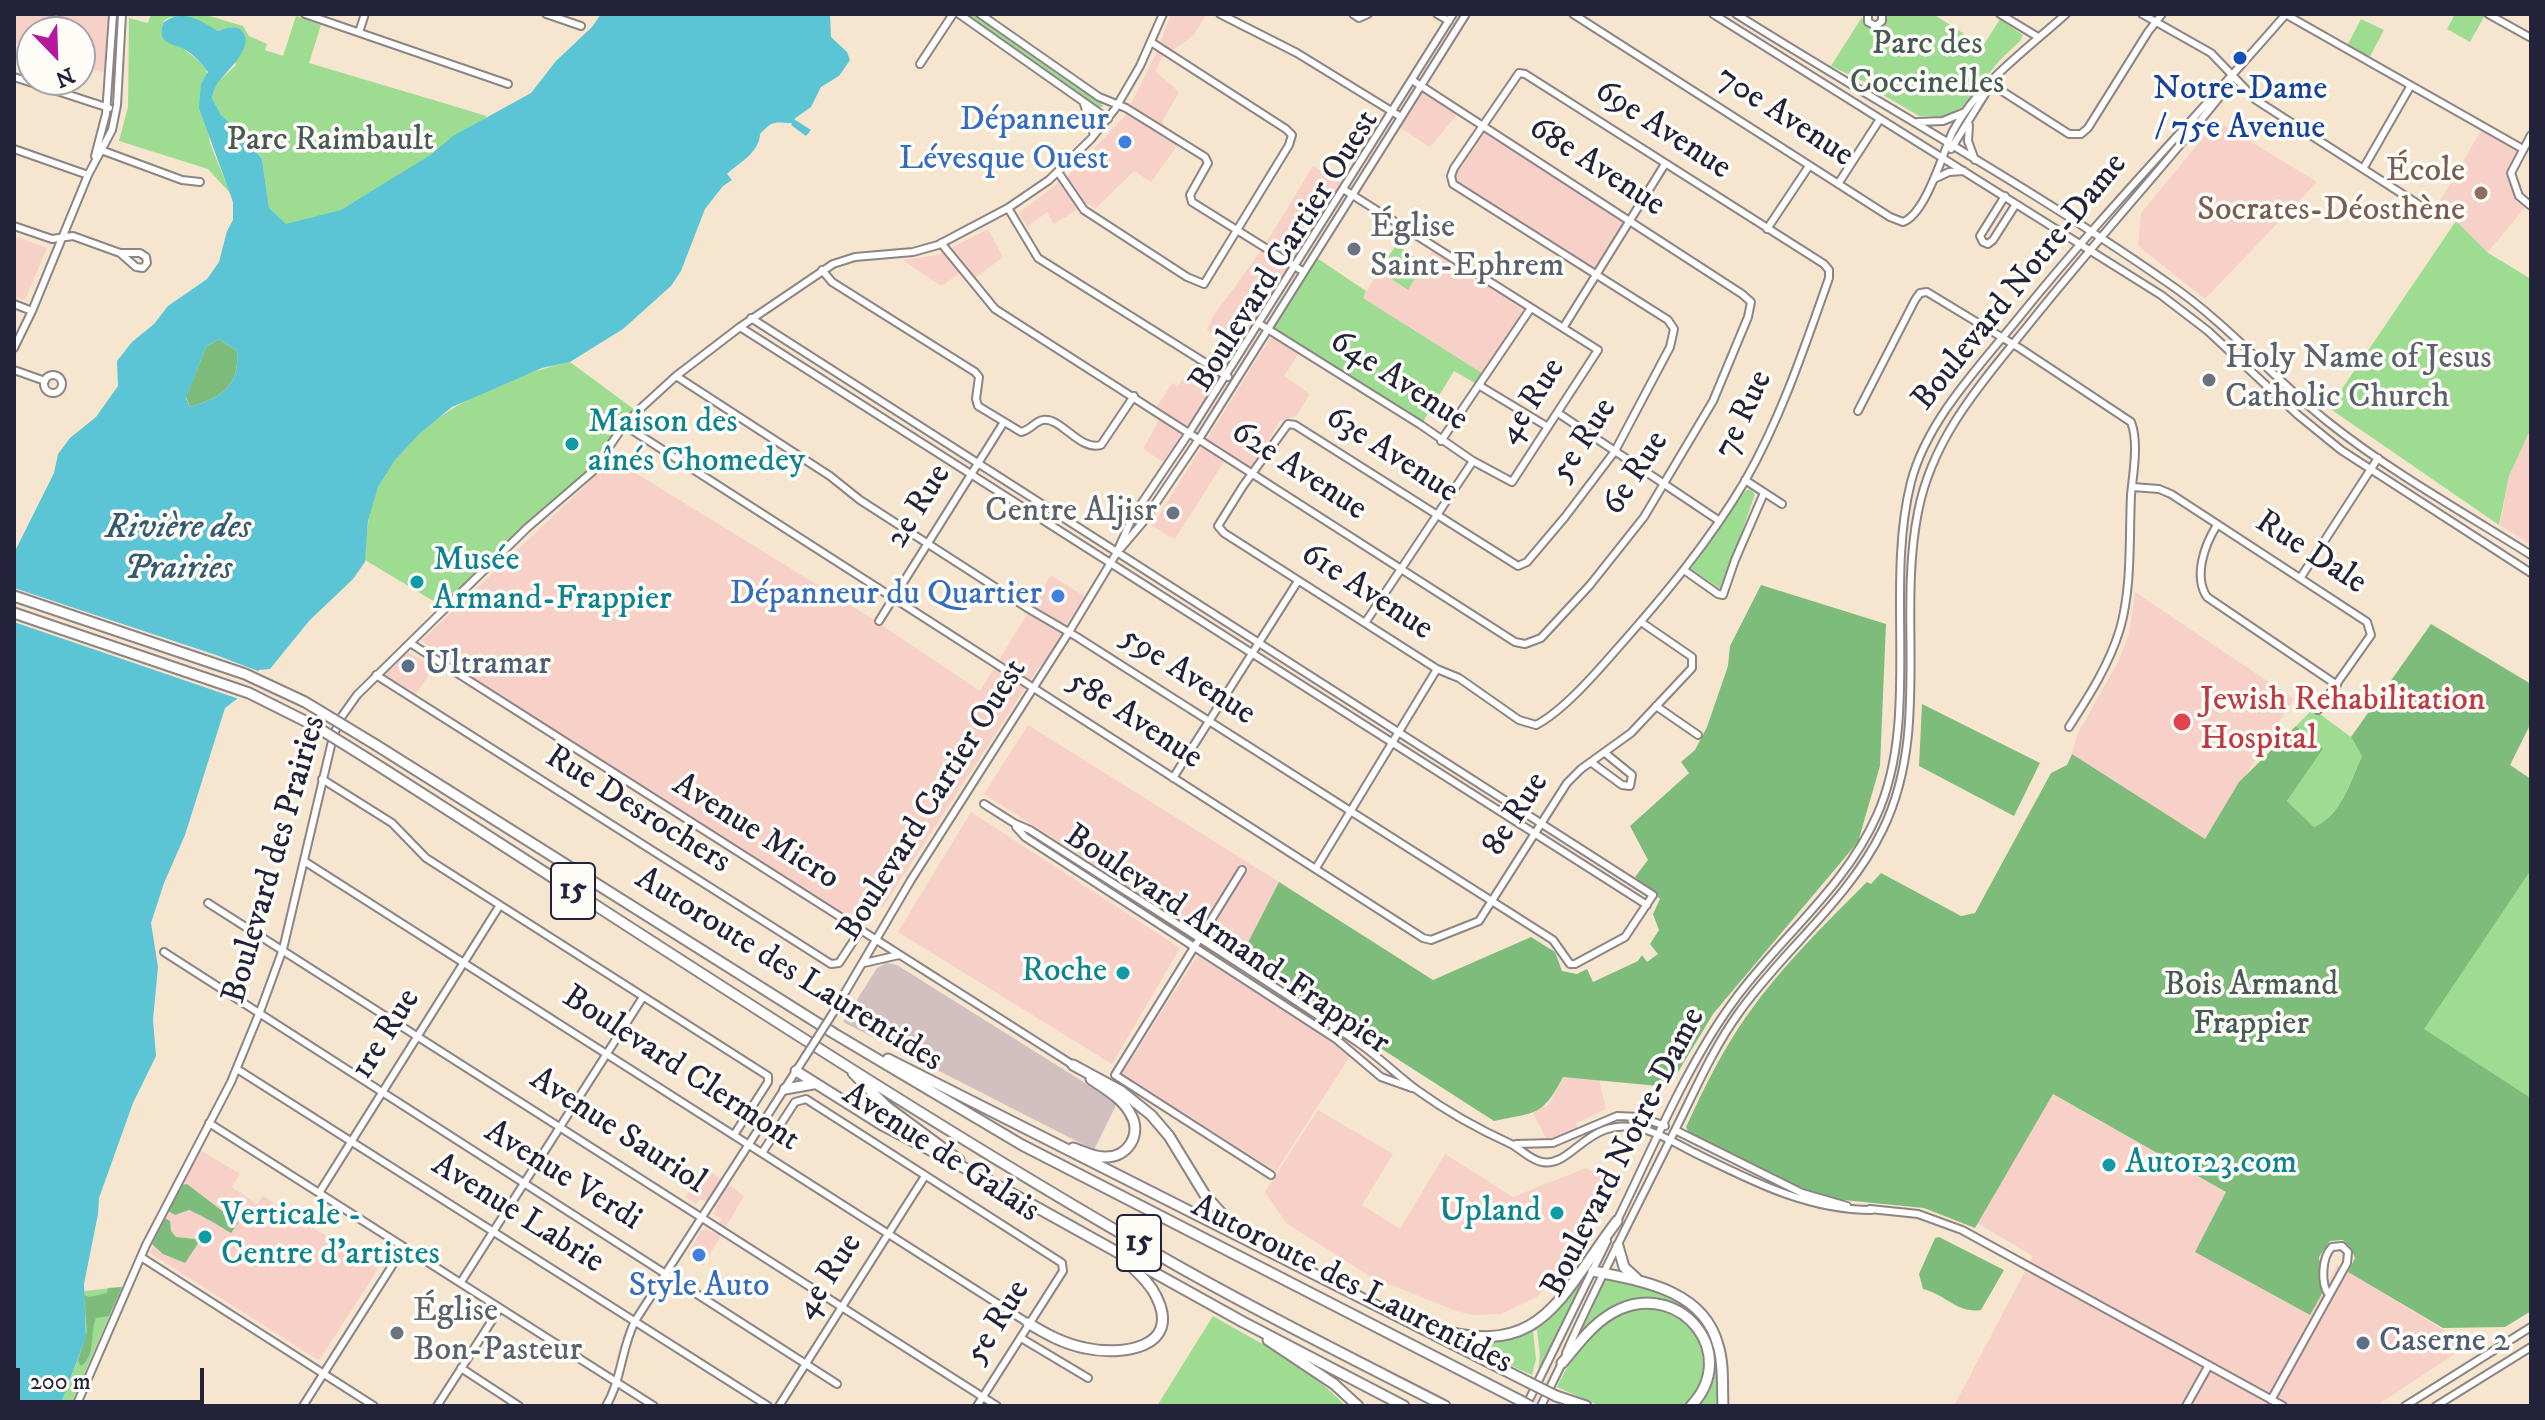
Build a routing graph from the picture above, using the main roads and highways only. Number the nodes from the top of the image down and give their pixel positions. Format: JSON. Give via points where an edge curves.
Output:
{"nodes":[{"id":1,"x":14,"y":596,"type":"edge"},
{"id":2,"x":14,"y":613,"type":"edge"},
{"id":3,"x":835,"y":1034,"type":"junction"},
{"id":4,"x":842,"y":1063,"type":"junction"},
{"id":5,"x":796,"y":1071,"type":"road end"},
{"id":6,"x":813,"y":1084,"type":"junction"},
{"id":7,"x":785,"y":1089,"type":"road end"},
{"id":8,"x":1028,"y":1130,"type":"junction"},
{"id":9,"x":984,"y":1178,"type":"junction"},
{"id":10,"x":1617,"y":1221,"type":"road end"},
{"id":11,"x":1246,"y":1241,"type":"junction"},
{"id":12,"x":1618,"y":1246,"type":"road end"},
{"id":13,"x":1120,"y":1255,"type":"junction"},
{"id":14,"x":1593,"y":1271,"type":"road end"},
{"id":15,"x":1640,"y":1281,"type":"junction"},
{"id":16,"x":1397,"y":1316,"type":"junction"},
{"id":17,"x":1243,"y":1322,"type":"junction"},
{"id":18,"x":1028,"y":1323,"type":"road end"},
{"id":19,"x":1562,"y":1363,"type":"road end"},
{"id":20,"x":1556,"y":1396,"type":"junction"},
{"id":21,"x":1525,"y":1404,"type":"edge"},
{"id":22,"x":1358,"y":1406,"type":"edge"},
{"id":23,"x":1404,"y":1406,"type":"edge"},
{"id":24,"x":1445,"y":1406,"type":"edge"},
{"id":25,"x":1577,"y":1406,"type":"edge"},
{"id":26,"x":1586,"y":1406,"type":"edge"},
{"id":27,"x":1691,"y":1406,"type":"edge"},
{"id":28,"x":1723,"y":1406,"type":"edge"}],
"edges":[{"from":1,"to":3,"type":"highway","name":"Autoroute des Laurentides","number":"15","bridge":true,"via":[[245,674],[305,702]]},
{"from":2,"to":4,"type":"highway","name":"Autoroute des Laurentides","number":"15","bridge":true,"via":[[232,686],[298,717]]},
{"from":3,"to":8,"type":"highway"},
{"from":3,"to":21,"type":"highway","name":"Autoroute des Laurentides","number":"15","via":[[1046,1158]]},
{"from":4,"to":9,"type":"highway","via":[[886,1106]]},
{"from":4,"to":24,"type":"highway","name":"Autoroute des Laurentides","number":"15","via":[[1177,1265]]},
{"from":5,"to":6,"type":"highway"},
{"from":6,"to":7,"type":"highway"},
{"from":6,"to":9,"type":"highway"},
{"from":8,"to":11,"type":"highway"},
{"from":8,"to":11,"type":"highway","via":[[1099,1157],[1119,1154],[1131,1144],[1135,1125],[1127,1108],[1073,1065],[1121,1091],[1156,1119],[1201,1190]]},
{"from":9,"to":13,"type":"highway"},
{"from":10,"to":16,"type":"highway","via":[[1566,1293],[1526,1328],[1469,1337]]},
{"from":11,"to":16,"type":"highway"},
{"from":12,"to":15,"type":"highway","via":[[1624,1267]]},
{"from":13,"to":17,"type":"highway"},
{"from":13,"to":18,"type":"highway","via":[[1160,1304],[1159,1329],[1147,1344],[1125,1351],[1091,1349]]},
{"from":14,"to":15,"type":"highway"},
{"from":15,"to":28,"type":"highway","via":[[1679,1296],[1714,1331]]},
{"from":16,"to":20,"type":"highway","bridge":true},
{"from":17,"to":22,"type":"highway"},
{"from":17,"to":23,"type":"highway"},
{"from":19,"to":27,"type":"highway","via":[[1589,1331],[1616,1311],[1642,1304],[1668,1306],[1693,1322],[1709,1353],[1707,1380]]},
{"from":20,"to":25,"type":"highway"},
{"from":20,"to":26,"type":"highway"}]}
